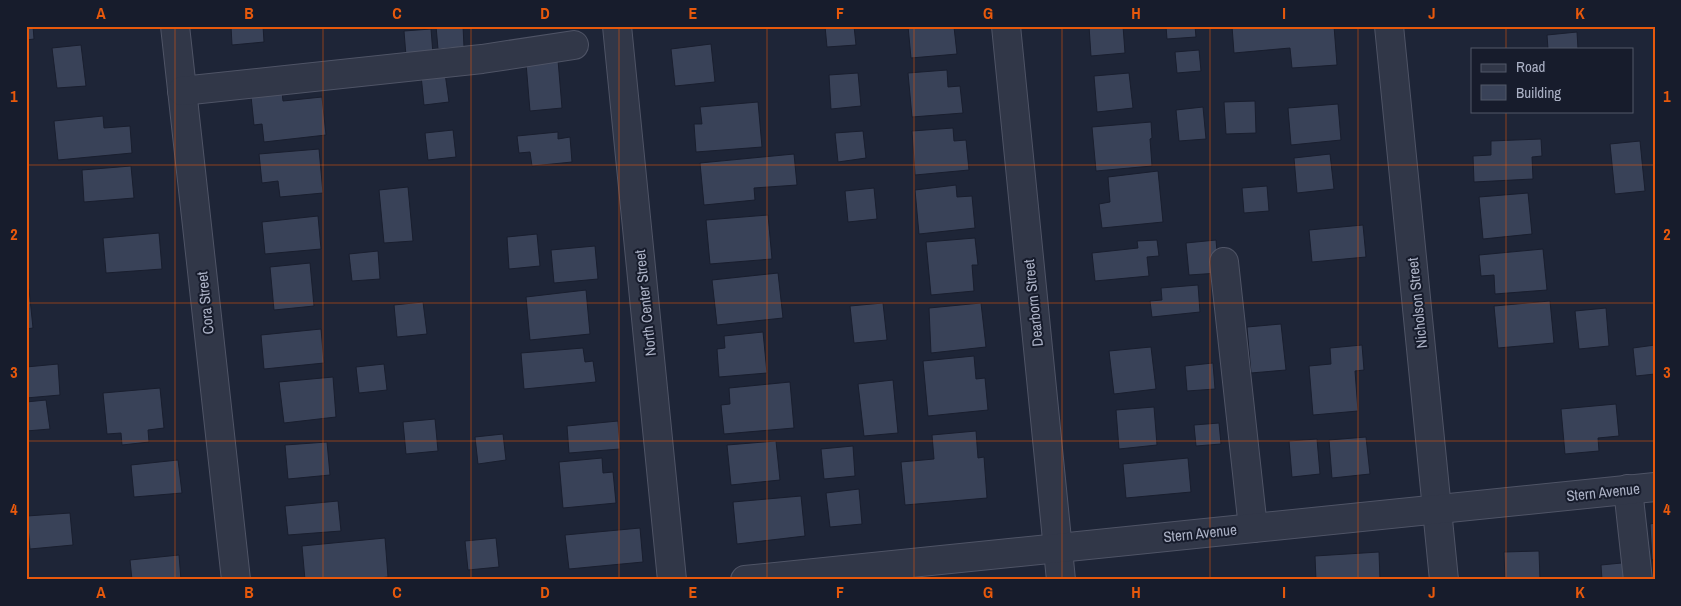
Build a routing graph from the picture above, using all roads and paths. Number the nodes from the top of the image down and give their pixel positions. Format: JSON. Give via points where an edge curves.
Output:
{"nodes":[{"id":1,"x":175,"y":26,"type":"edge"},
{"id":2,"x":1006,"y":26,"type":"edge"},
{"id":3,"x":1389,"y":26,"type":"edge"},
{"id":4,"x":618,"y":33,"type":"edge"},
{"id":5,"x":572,"y":35,"type":"edge"},
{"id":6,"x":182,"y":91,"type":"junction"},
{"id":7,"x":1224,"y":262,"type":"dead end"},
{"id":8,"x":1655,"y":487,"type":"edge"},
{"id":9,"x":1628,"y":489,"type":"junction"},
{"id":10,"x":1437,"y":509,"type":"junction"},
{"id":11,"x":1253,"y":528,"type":"junction"},
{"id":12,"x":1058,"y":548,"type":"junction"},
{"id":13,"x":236,"y":580,"type":"edge"},
{"id":14,"x":672,"y":580,"type":"edge"},
{"id":15,"x":745,"y":580,"type":"edge"},
{"id":16,"x":1061,"y":580,"type":"edge"},
{"id":17,"x":1444,"y":580,"type":"edge"},
{"id":18,"x":1638,"y":580,"type":"edge"}],
"edges":[{"from":1,"to":6,"type":"street","name":"Cora Street"},
{"from":2,"to":12,"type":"street","name":"Dearborn Street"},
{"from":3,"to":10,"type":"street","name":"Nicholson Street"},
{"from":4,"to":5,"type":"street"},
{"from":4,"to":14,"type":"street","name":"North Center Street"},
{"from":5,"to":6,"type":"street","via":[[482,59]]},
{"from":6,"to":13,"type":"street","name":"Cora Street"},
{"from":7,"to":11,"type":"street"},
{"from":8,"to":9,"type":"street","name":"Stern Avenue"},
{"from":9,"to":10,"type":"street","name":"Stern Avenue"},
{"from":9,"to":18,"type":"street"},
{"from":10,"to":11,"type":"street","name":"Stern Avenue"},
{"from":10,"to":17,"type":"street","name":"Nicholson Street"},
{"from":11,"to":12,"type":"street","name":"Stern Avenue"},
{"from":12,"to":15,"type":"street","name":"Stern Avenue"},
{"from":12,"to":16,"type":"street","name":"Dearborn Street"}]}
